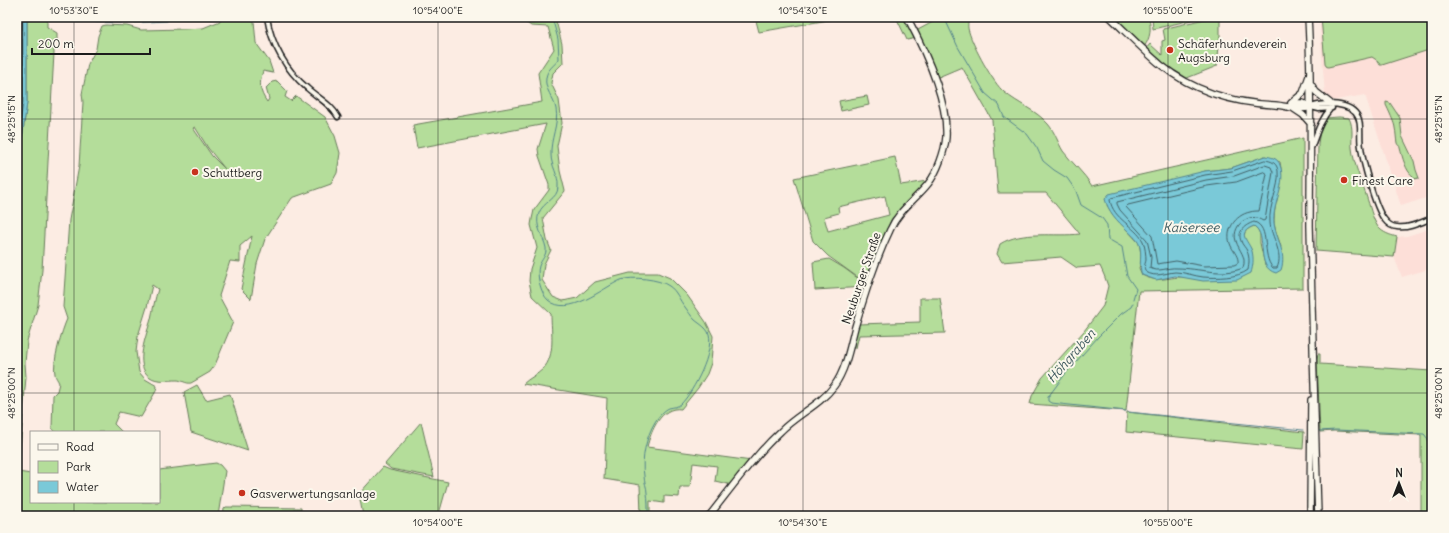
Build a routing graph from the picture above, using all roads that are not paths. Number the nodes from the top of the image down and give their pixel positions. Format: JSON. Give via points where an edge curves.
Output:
{"nodes":[{"id":1,"x":267,"y":17,"type":"edge"},
{"id":2,"x":907,"y":17,"type":"edge"},
{"id":3,"x":1110,"y":17,"type":"edge"},
{"id":4,"x":1308,"y":17,"type":"edge"},
{"id":5,"x":1310,"y":72,"type":"junction"},
{"id":6,"x":1310,"y":84,"type":"junction"},
{"id":7,"x":1292,"y":106,"type":"junction"},
{"id":8,"x":1311,"y":106,"type":"junction"},
{"id":9,"x":1331,"y":106,"type":"junction"},
{"id":10,"x":338,"y":117,"type":"dead end"},
{"id":11,"x":1311,"y":125,"type":"junction"},
{"id":12,"x":1311,"y":146,"type":"junction"},
{"id":13,"x":1432,"y":218,"type":"edge"},
{"id":14,"x":1313,"y":362,"type":"junction"},
{"id":15,"x":709,"y":516,"type":"edge"},
{"id":16,"x":1310,"y":516,"type":"edge"},
{"id":17,"x":1318,"y":516,"type":"edge"}],
"edges":[{"from":1,"to":10,"type":"street","via":[[275,47],[288,68],[306,88],[332,107]]},
{"from":2,"to":15,"type":"main road","name":"Neuburger Straße","via":[[936,81],[945,121],[946,137],[935,173],[895,220],[890,230],[868,286],[844,366],[835,385],[816,405],[787,425],[769,442]]},
{"from":3,"to":7,"type":"main road","via":[[1162,66],[1186,82],[1228,98]]},
{"from":4,"to":5,"type":"main road"},
{"from":5,"to":6,"type":"main road"},
{"from":5,"to":7,"type":"main road","via":[[1303,93]]},
{"from":6,"to":8,"type":"main road"},
{"from":6,"to":9,"type":"main road"},
{"from":7,"to":8,"type":"main road","via":[[1304,109]]},
{"from":7,"to":11,"type":"main road"},
{"from":8,"to":9,"type":"street"},
{"from":8,"to":11,"type":"main road"},
{"from":9,"to":12,"type":"street"},
{"from":9,"to":13,"type":"street","via":[[1352,109],[1359,117],[1363,160],[1385,220],[1397,228]]},
{"from":11,"to":12,"type":"main road"},
{"from":12,"to":14,"type":"main road"},
{"from":14,"to":16,"type":"main road"},
{"from":14,"to":17,"type":"main road"}]}
